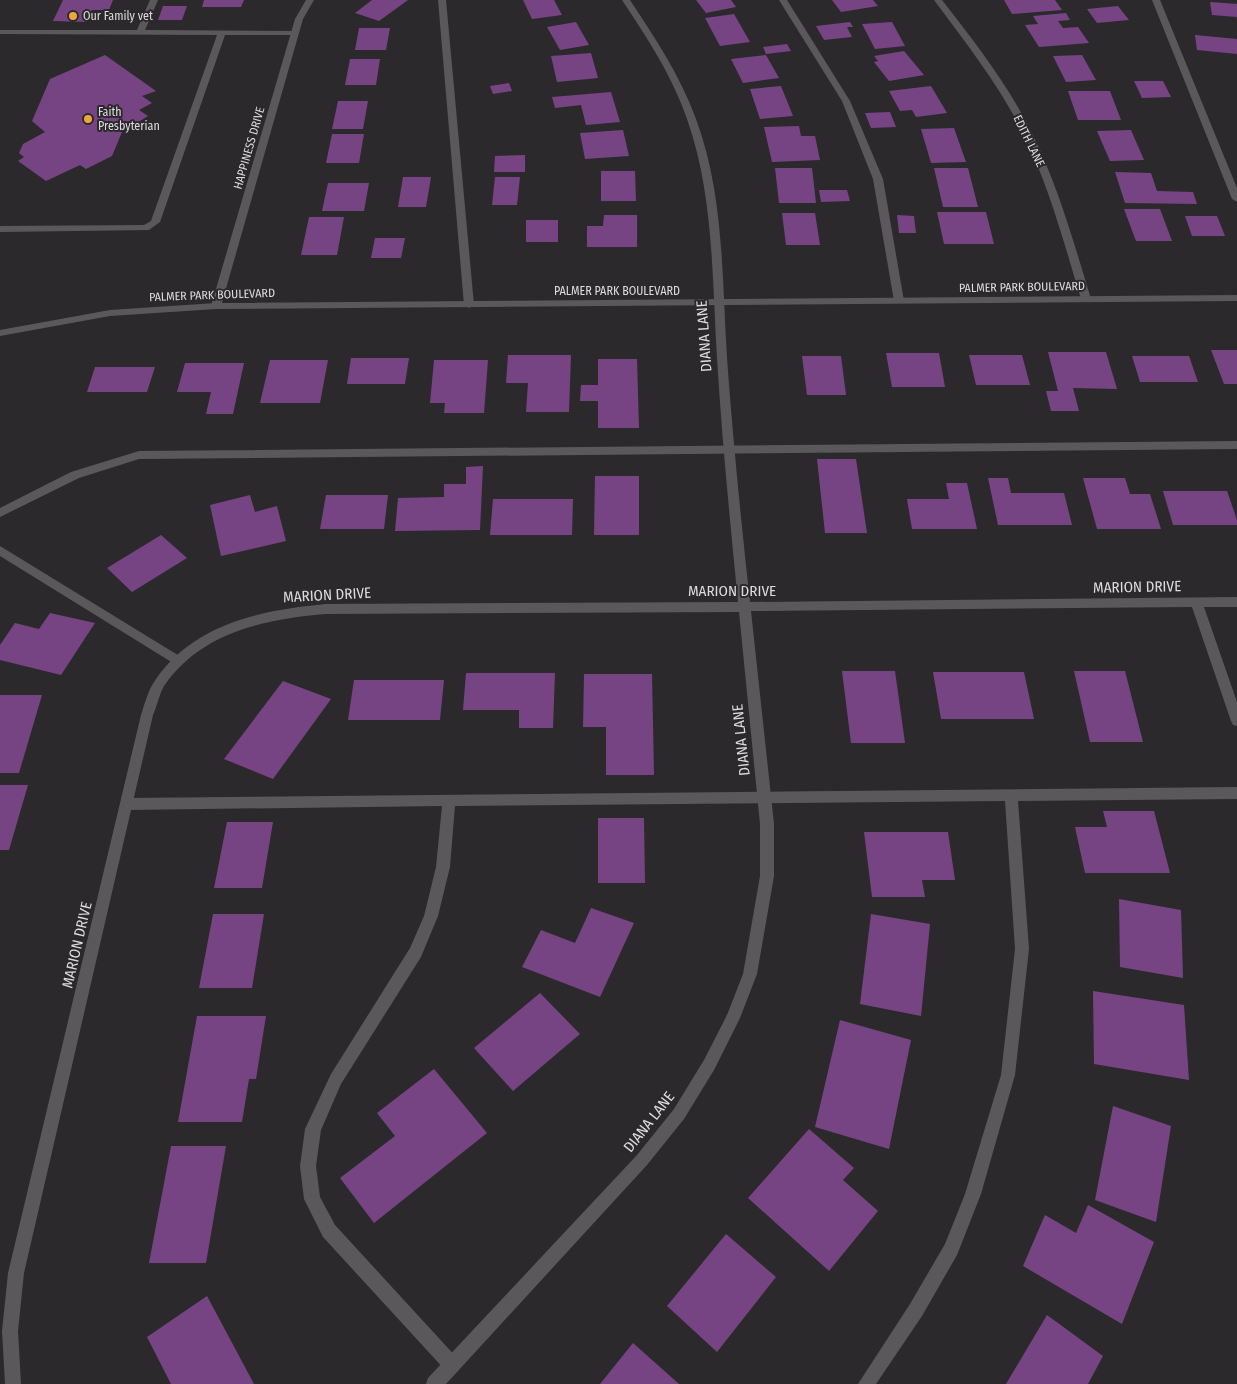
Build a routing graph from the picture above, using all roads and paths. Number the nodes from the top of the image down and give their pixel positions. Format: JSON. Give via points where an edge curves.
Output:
{"nodes":[{"id":1,"x":154,"y":0,"type":"edge"},
{"id":2,"x":310,"y":0,"type":"edge"},
{"id":3,"x":442,"y":0,"type":"edge"},
{"id":4,"x":626,"y":0,"type":"edge"},
{"id":5,"x":783,"y":0,"type":"edge"},
{"id":6,"x":938,"y":0,"type":"edge"},
{"id":7,"x":1156,"y":0,"type":"edge"},
{"id":8,"x":0,"y":32,"type":"edge"},
{"id":9,"x":140,"y":32,"type":"junction"},
{"id":10,"x":222,"y":33,"type":"junction"},
{"id":11,"x":294,"y":33,"type":"junction"},
{"id":12,"x":1237,"y":199,"type":"edge"},
{"id":13,"x":0,"y":230,"type":"edge"},
{"id":14,"x":1237,"y":298,"type":"edge"},
{"id":15,"x":1086,"y":299,"type":"junction"},
{"id":16,"x":899,"y":301,"type":"junction"},
{"id":17,"x":718,"y":303,"type":"junction"},
{"id":18,"x":469,"y":304,"type":"junction"},
{"id":19,"x":216,"y":306,"type":"junction"},
{"id":20,"x":0,"y":333,"type":"edge"},
{"id":21,"x":1237,"y":445,"type":"edge"},
{"id":22,"x":728,"y":449,"type":"junction"},
{"id":23,"x":0,"y":513,"type":"edge"},
{"id":24,"x":0,"y":550,"type":"edge"},
{"id":25,"x":1237,"y":602,"type":"edge"},
{"id":26,"x":1197,"y":603,"type":"junction"},
{"id":27,"x":743,"y":607,"type":"junction"},
{"id":28,"x":177,"y":660,"type":"junction"},
{"id":29,"x":1237,"y":721,"type":"edge"},
{"id":30,"x":1237,"y":793,"type":"edge"},
{"id":31,"x":1011,"y":796,"type":"junction"},
{"id":32,"x":764,"y":799,"type":"junction"},
{"id":33,"x":448,"y":801,"type":"junction"},
{"id":34,"x":127,"y":804,"type":"junction"},
{"id":35,"x":452,"y":1365,"type":"junction"},
{"id":36,"x":13,"y":1384,"type":"edge"},
{"id":37,"x":434,"y":1384,"type":"edge"},
{"id":38,"x":866,"y":1384,"type":"edge"}],
"edges":[{"from":1,"to":9,"type":"street"},
{"from":2,"to":11,"type":"street","name":"HAPPINESS DRIVE","via":[[298,19]]},
{"from":3,"to":18,"type":"street"},
{"from":4,"to":17,"type":"street","name":"DIANA LANE","via":[[664,58],[692,120],[709,187]]},
{"from":5,"to":16,"type":"street","via":[[846,101],[878,179]]},
{"from":6,"to":15,"type":"street","name":"EDITH LANE","via":[[981,57],[1022,123],[1051,189]]},
{"from":7,"to":12,"type":"street"},
{"from":8,"to":9,"type":"street"},
{"from":9,"to":10,"type":"street"},
{"from":10,"to":11,"type":"street"},
{"from":10,"to":13,"type":"street","via":[[155,222],[146,228]]},
{"from":11,"to":19,"type":"street","name":"HAPPINESS DRIVE"},
{"from":14,"to":15,"type":"street","name":"PALMER PARK BOULEVARD"},
{"from":15,"to":16,"type":"street","name":"PALMER PARK BOULEVARD"},
{"from":16,"to":17,"type":"street","name":"PALMER PARK BOULEVARD"},
{"from":17,"to":18,"type":"street","name":"PALMER PARK BOULEVARD"},
{"from":17,"to":22,"type":"street","name":"DIANA LANE"},
{"from":18,"to":19,"type":"street","name":"PALMER PARK BOULEVARD"},
{"from":19,"to":20,"type":"street","name":"PALMER PARK BOULEVARD","via":[[110,313]]},
{"from":21,"to":22,"type":"street"},
{"from":22,"to":23,"type":"street","via":[[139,455],[75,475]]},
{"from":22,"to":27,"type":"street","name":"DIANA LANE"},
{"from":24,"to":28,"type":"street"},
{"from":25,"to":26,"type":"street","name":"MARION DRIVE"},
{"from":26,"to":27,"type":"street","name":"MARION DRIVE"},
{"from":26,"to":29,"type":"street"},
{"from":27,"to":28,"type":"street","name":"MARION DRIVE","via":[[286,611],[244,621],[212,636]]},
{"from":27,"to":32,"type":"street","name":"DIANA LANE"},
{"from":28,"to":34,"type":"street","name":"MARION DRIVE","via":[[158,684],[147,715]]},
{"from":30,"to":31,"type":"street"},
{"from":31,"to":32,"type":"street"},
{"from":31,"to":38,"type":"street","via":[[1022,949],[1008,1075],[973,1194],[951,1249],[916,1310]]},
{"from":32,"to":33,"type":"street"},
{"from":32,"to":35,"type":"street","name":"DIANA LANE","via":[[767,876],[750,974],[733,1018],[709,1064],[679,1114],[642,1160]]},
{"from":33,"to":34,"type":"street"},
{"from":33,"to":35,"type":"street","via":[[443,867],[427,925],[416,952],[336,1079],[313,1129],[308,1166],[312,1199],[329,1231]]},
{"from":34,"to":36,"type":"street","name":"MARION DRIVE","via":[[16,1273],[10,1332]]},
{"from":35,"to":37,"type":"street","name":"DIANA LANE"}]}
